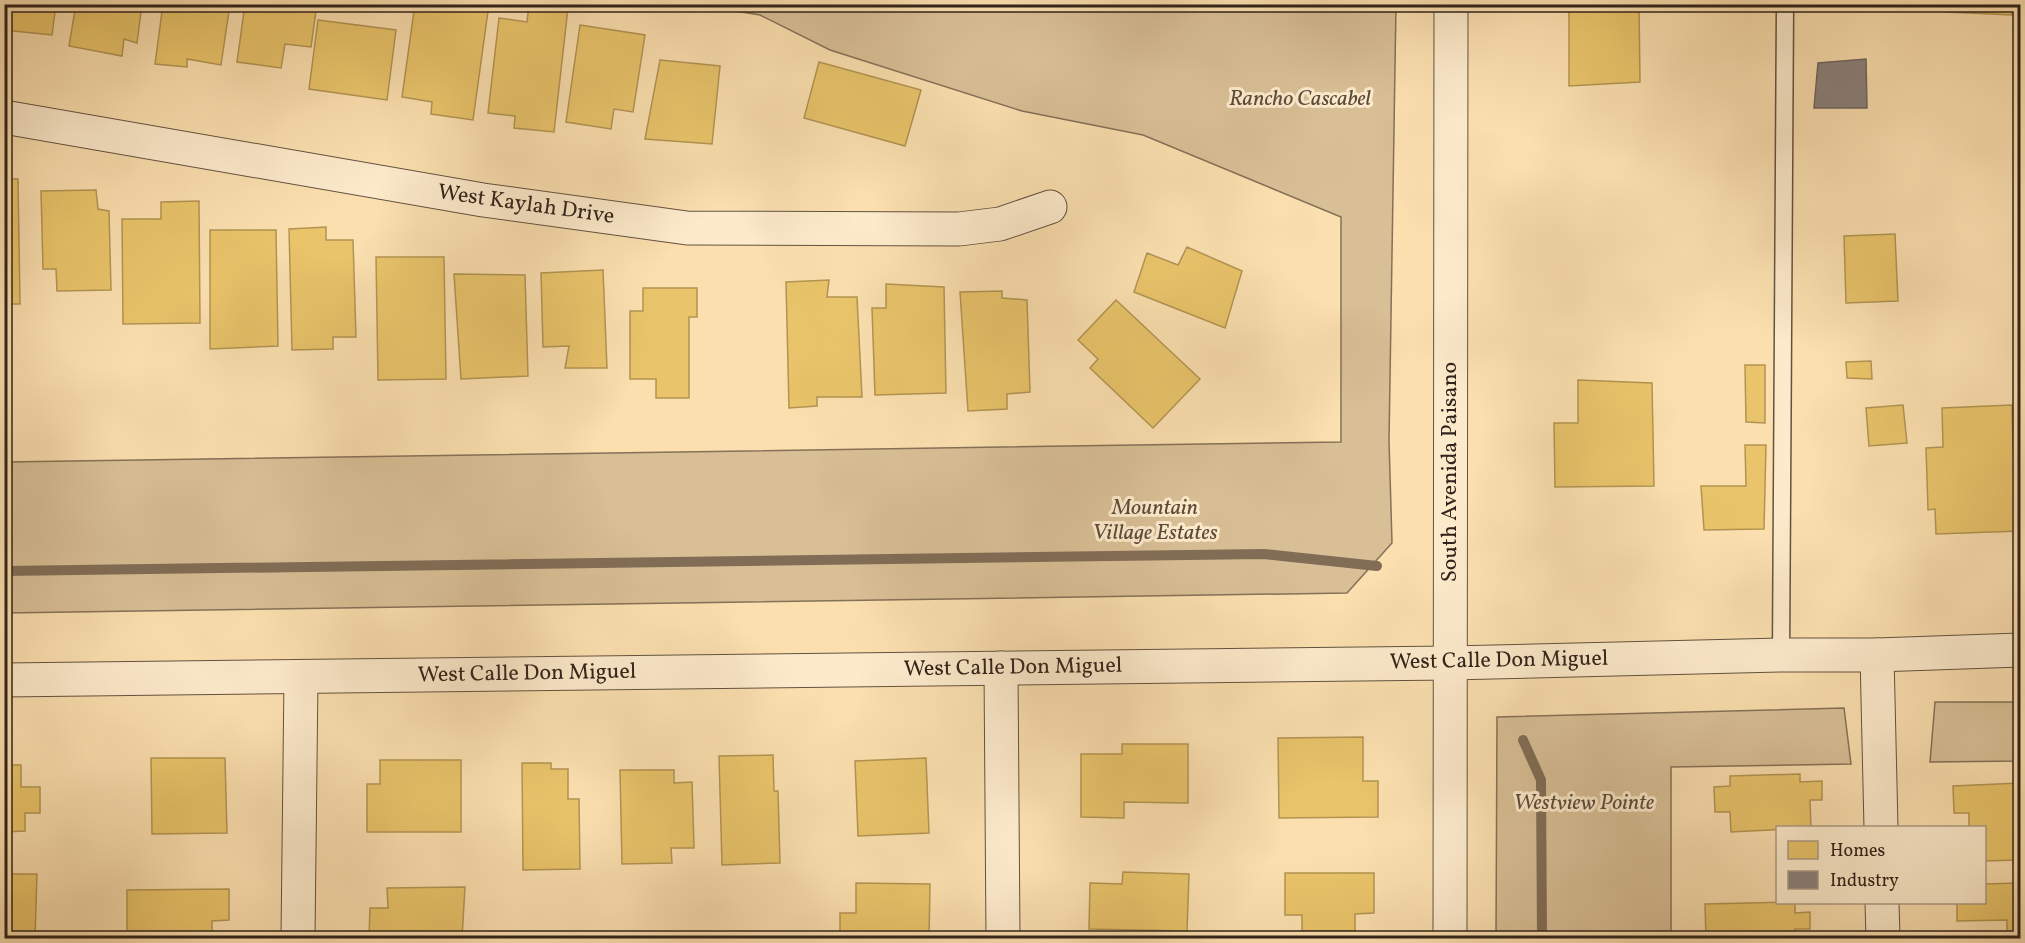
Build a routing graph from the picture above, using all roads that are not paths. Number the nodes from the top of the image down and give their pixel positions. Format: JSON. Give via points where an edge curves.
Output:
{"nodes":[{"id":1,"x":1451,"y":4,"type":"edge"},
{"id":2,"x":1785,"y":4,"type":"edge"},
{"id":3,"x":4,"y":117,"type":"edge"},
{"id":4,"x":1050,"y":207,"type":"dead end"},
{"id":5,"x":2020,"y":650,"type":"edge"},
{"id":6,"x":1782,"y":655,"type":"junction"},
{"id":7,"x":1877,"y":655,"type":"junction"},
{"id":8,"x":1450,"y":663,"type":"junction"},
{"id":9,"x":1001,"y":668,"type":"junction"},
{"id":10,"x":301,"y":677,"type":"junction"},
{"id":11,"x":4,"y":680,"type":"edge"},
{"id":12,"x":1881,"y":826,"type":"edge"},
{"id":13,"x":1882,"y":904,"type":"edge"},
{"id":14,"x":298,"y":939,"type":"edge"},
{"id":15,"x":1003,"y":939,"type":"edge"},
{"id":16,"x":1450,"y":939,"type":"edge"},
{"id":17,"x":1883,"y":939,"type":"edge"}],
"edges":[{"from":1,"to":8,"type":"street","name":"South Avenida Paisano"},
{"from":2,"to":6,"type":"lane"},
{"from":3,"to":4,"type":"street","name":"West Kaylah Drive","via":[[483,200],[687,228],[959,229],[1000,224]]},
{"from":5,"to":7,"type":"street","name":"West Calle Don Miguel"},
{"from":6,"to":7,"type":"street","name":"West Calle Don Miguel"},
{"from":6,"to":8,"type":"street","name":"West Calle Don Miguel"},
{"from":7,"to":12,"type":"street"},
{"from":8,"to":9,"type":"street","name":"West Calle Don Miguel"},
{"from":8,"to":16,"type":"street","name":"South Avenida Paisano"},
{"from":9,"to":10,"type":"street","name":"West Calle Don Miguel"},
{"from":9,"to":15,"type":"street"},
{"from":10,"to":11,"type":"street","name":"West Calle Don Miguel"},
{"from":10,"to":14,"type":"street"},
{"from":13,"to":17,"type":"street"}]}
